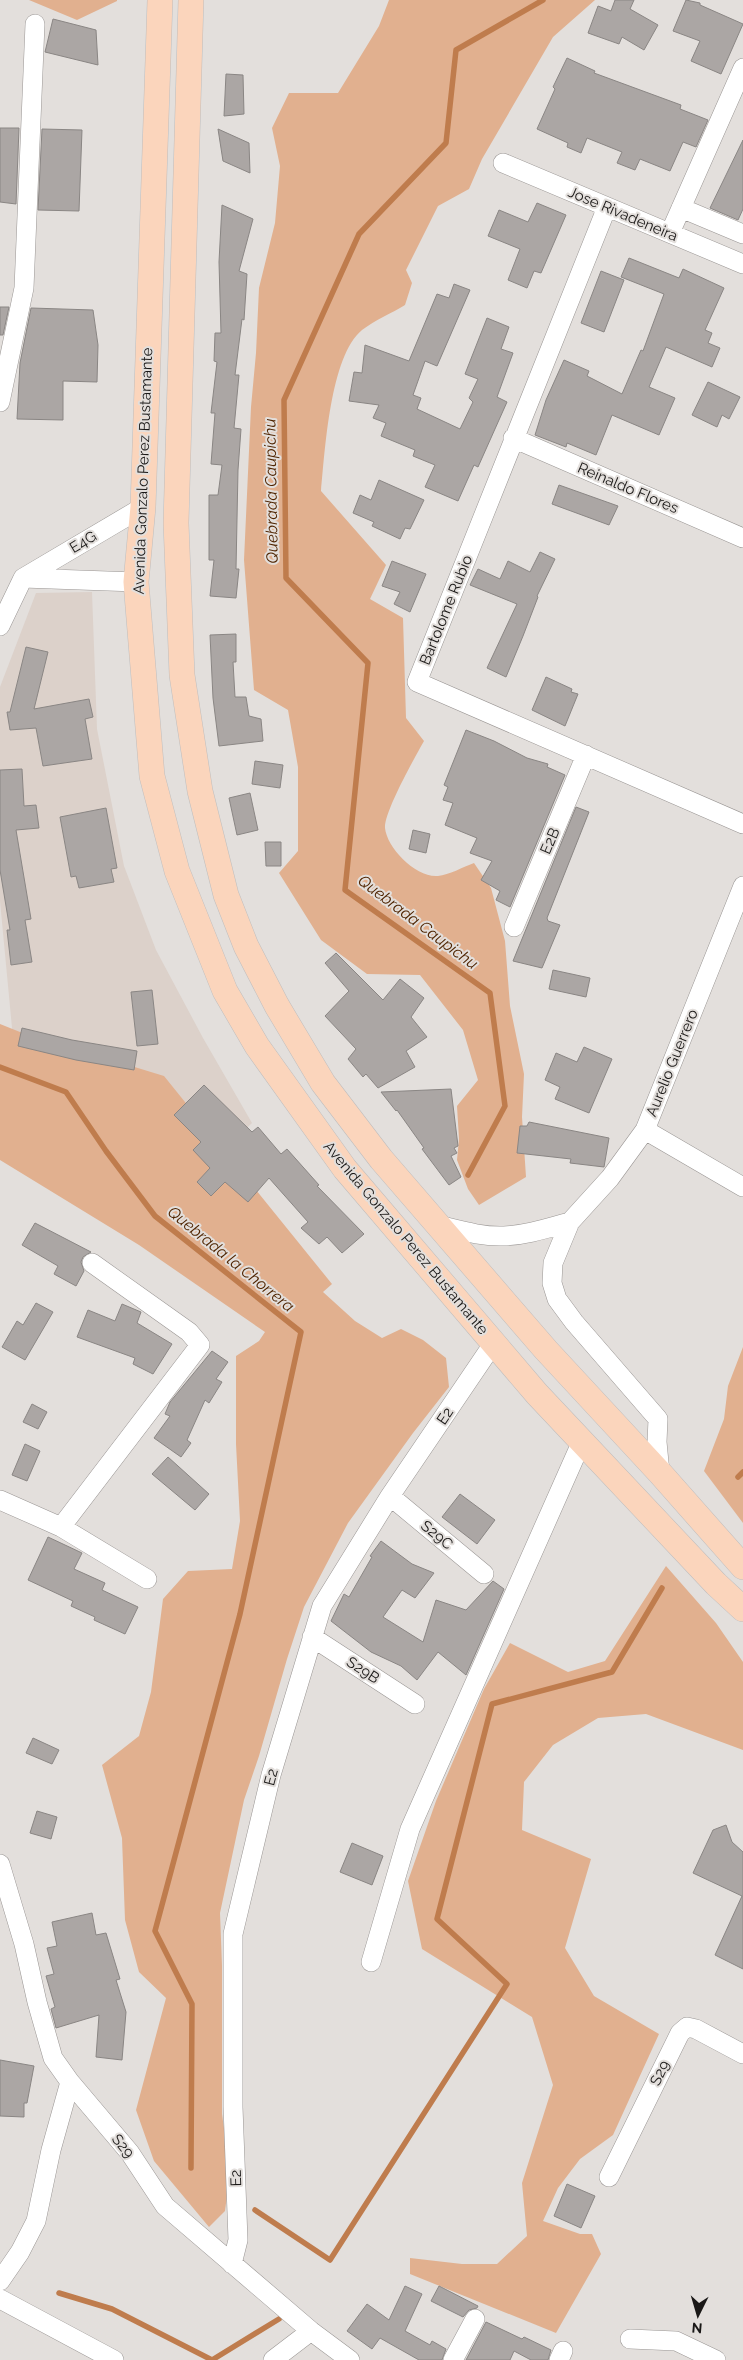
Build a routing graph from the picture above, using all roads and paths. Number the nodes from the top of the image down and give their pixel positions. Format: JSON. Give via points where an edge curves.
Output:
{"nodes":[{"id":1,"x":160,"y":0,"type":"edge"},
{"id":2,"x":191,"y":0,"type":"edge"},
{"id":3,"x":35,"y":24,"type":"dead end"},
{"id":4,"x":743,"y":68,"type":"edge"},
{"id":5,"x":503,"y":163,"type":"dead end"},
{"id":6,"x":607,"y":207,"type":"junction"},
{"id":7,"x":681,"y":208,"type":"junction"},
{"id":8,"x":670,"y":233,"type":"junction"},
{"id":9,"x":743,"y":234,"type":"edge"},
{"id":10,"x":743,"y":264,"type":"edge"},
{"id":11,"x":149,"y":295,"type":"junction"},
{"id":12,"x":182,"y":297,"type":"junction"},
{"id":13,"x":0,"y":402,"type":"edge"},
{"id":14,"x":513,"y":438,"type":"junction"},
{"id":15,"x":143,"y":507,"type":"junction"},
{"id":16,"x":743,"y":538,"type":"edge"},
{"id":17,"x":23,"y":578,"type":"junction"},
{"id":18,"x":136,"y":582,"type":"junction"},
{"id":19,"x":4,"y":598,"type":"edge"},
{"id":20,"x":0,"y":626,"type":"edge"},
{"id":21,"x":586,"y":755,"type":"junction"},
{"id":22,"x":743,"y":824,"type":"edge"},
{"id":23,"x":743,"y":886,"type":"edge"},
{"id":24,"x":514,"y":927,"type":"dead end"},
{"id":25,"x":645,"y":1130,"type":"junction"},
{"id":26,"x":743,"y":1187,"type":"edge"},
{"id":27,"x":570,"y":1222,"type":"junction"},
{"id":28,"x":438,"y":1225,"type":"junction"},
{"id":29,"x":92,"y":1263,"type":"dead end"},
{"id":30,"x":493,"y":1344,"type":"junction"},
{"id":31,"x":582,"y":1441,"type":"junction"},
{"id":32,"x":660,"y":1473,"type":"junction"},
{"id":33,"x":390,"y":1496,"type":"junction"},
{"id":34,"x":0,"y":1500,"type":"edge"},
{"id":35,"x":61,"y":1527,"type":"junction"},
{"id":36,"x":741,"y":1564,"type":"edge"},
{"id":37,"x":484,"y":1574,"type":"dead end"},
{"id":38,"x":148,"y":1579,"type":"dead end"},
{"id":39,"x":716,"y":1584,"type":"junction"},
{"id":40,"x":743,"y":1609,"type":"edge"},
{"id":41,"x":743,"y":1617,"type":"edge"},
{"id":42,"x":312,"y":1636,"type":"junction"},
{"id":43,"x":415,"y":1704,"type":"dead end"},
{"id":44,"x":0,"y":1864,"type":"edge"},
{"id":45,"x":371,"y":1962,"type":"dead end"},
{"id":46,"x":743,"y":2054,"type":"edge"},
{"id":47,"x":70,"y":2082,"type":"junction"},
{"id":48,"x":609,"y":2177,"type":"dead end"},
{"id":49,"x":232,"y":2264,"type":"junction"},
{"id":50,"x":0,"y":2281,"type":"edge"},
{"id":51,"x":0,"y":2299,"type":"edge"},
{"id":52,"x":476,"y":2319,"type":"dead end"},
{"id":53,"x":311,"y":2331,"type":"junction"},
{"id":54,"x":630,"y":2339,"type":"dead end"},
{"id":55,"x":114,"y":2360,"type":"edge"},
{"id":56,"x":273,"y":2360,"type":"edge"},
{"id":57,"x":350,"y":2360,"type":"edge"},
{"id":58,"x":453,"y":2360,"type":"edge"},
{"id":59,"x":716,"y":2360,"type":"edge"}],
"edges":[{"from":1,"to":11,"type":"main road","name":"Avenida Gonzalo Perez Bustamante"},
{"from":2,"to":12,"type":"main road"},
{"from":3,"to":13,"type":"street","via":[[24,288]]},
{"from":4,"to":7,"type":"street"},
{"from":5,"to":6,"type":"street","name":"Jose Rivadeneira"},
{"from":6,"to":8,"type":"street","name":"Jose Rivadeneira"},
{"from":6,"to":14,"type":"street","name":"Bartolome Rubio"},
{"from":7,"to":8,"type":"street"},
{"from":7,"to":9,"type":"street"},
{"from":8,"to":10,"type":"street","name":"Jose Rivadeneira"},
{"from":11,"to":12,"type":"main road"},
{"from":11,"to":15,"type":"main road","name":"Avenida Gonzalo Perez Bustamante"},
{"from":12,"to":28,"type":"main road","via":[[176,523],[182,675],[200,791],[226,895],[246,946],[268,989],[323,1083],[381,1159]]},
{"from":14,"to":16,"type":"street","name":"Reinaldo Flores"},
{"from":14,"to":21,"type":"street","name":"Bartolome Rubio","via":[[417,682]]},
{"from":15,"to":17,"type":"street","name":"E4G"},
{"from":15,"to":18,"type":"main road","name":"Avenida Gonzalo Perez Bustamante"},
{"from":17,"to":18,"type":"street"},
{"from":17,"to":19,"type":"street"},
{"from":18,"to":30,"type":"main road","name":"Avenida Gonzalo Perez Bustamante","via":[[152,776],[177,871],[225,991],[257,1046],[345,1169]]},
{"from":19,"to":20,"type":"street"},
{"from":21,"to":22,"type":"street","name":"Bartolome Rubio"},
{"from":21,"to":24,"type":"street","name":"E2B"},
{"from":23,"to":25,"type":"street","name":"Aurelio Guerrero"},
{"from":25,"to":26,"type":"street"},
{"from":25,"to":27,"type":"street","name":"Aurelio Guerrero","via":[[610,1178]]},
{"from":27,"to":28,"type":"street","via":[[503,1236],[470,1233]]},
{"from":27,"to":32,"type":"street","name":"Aurelio Guerrero","via":[[553,1263],[552,1282],[557,1299],[658,1419]]},
{"from":28,"to":32,"type":"main road","via":[[546,1350]]},
{"from":29,"to":35,"type":"street","via":[[189,1332],[200,1345]]},
{"from":30,"to":31,"type":"main road","name":"Avenida Gonzalo Perez Bustamante"},
{"from":30,"to":33,"type":"street","name":"E2"},
{"from":31,"to":39,"type":"main road","name":"Avenida Gonzalo Perez Bustamante"},
{"from":31,"to":45,"type":"street","via":[[410,1829]]},
{"from":32,"to":36,"type":"main road"},
{"from":33,"to":37,"type":"street","name":"S29C"},
{"from":33,"to":42,"type":"street","name":"E2","via":[[322,1606]]},
{"from":34,"to":35,"type":"street"},
{"from":35,"to":38,"type":"street"},
{"from":39,"to":40,"type":"main road","name":"Avenida Gonzalo Perez Bustamante"},
{"from":39,"to":41,"type":"main road"},
{"from":42,"to":43,"type":"street","name":"S29B"},
{"from":42,"to":49,"type":"street","name":"E2","via":[[271,1775],[233,1934],[233,2107],[238,2240]]},
{"from":44,"to":47,"type":"street","name":"S29","via":[[53,2058]]},
{"from":46,"to":48,"type":"street","name":"S29","via":[[696,2029],[687,2027],[680,2032]]},
{"from":47,"to":49,"type":"street","name":"S29","via":[[130,2153],[164,2206]]},
{"from":47,"to":50,"type":"street","via":[[36,2221]]},
{"from":49,"to":53,"type":"street","name":"S29"},
{"from":51,"to":55,"type":"street"},
{"from":52,"to":58,"type":"street"},
{"from":53,"to":56,"type":"street"},
{"from":53,"to":57,"type":"street","name":"S29"},
{"from":54,"to":59,"type":"street","via":[[676,2341]]}]}
